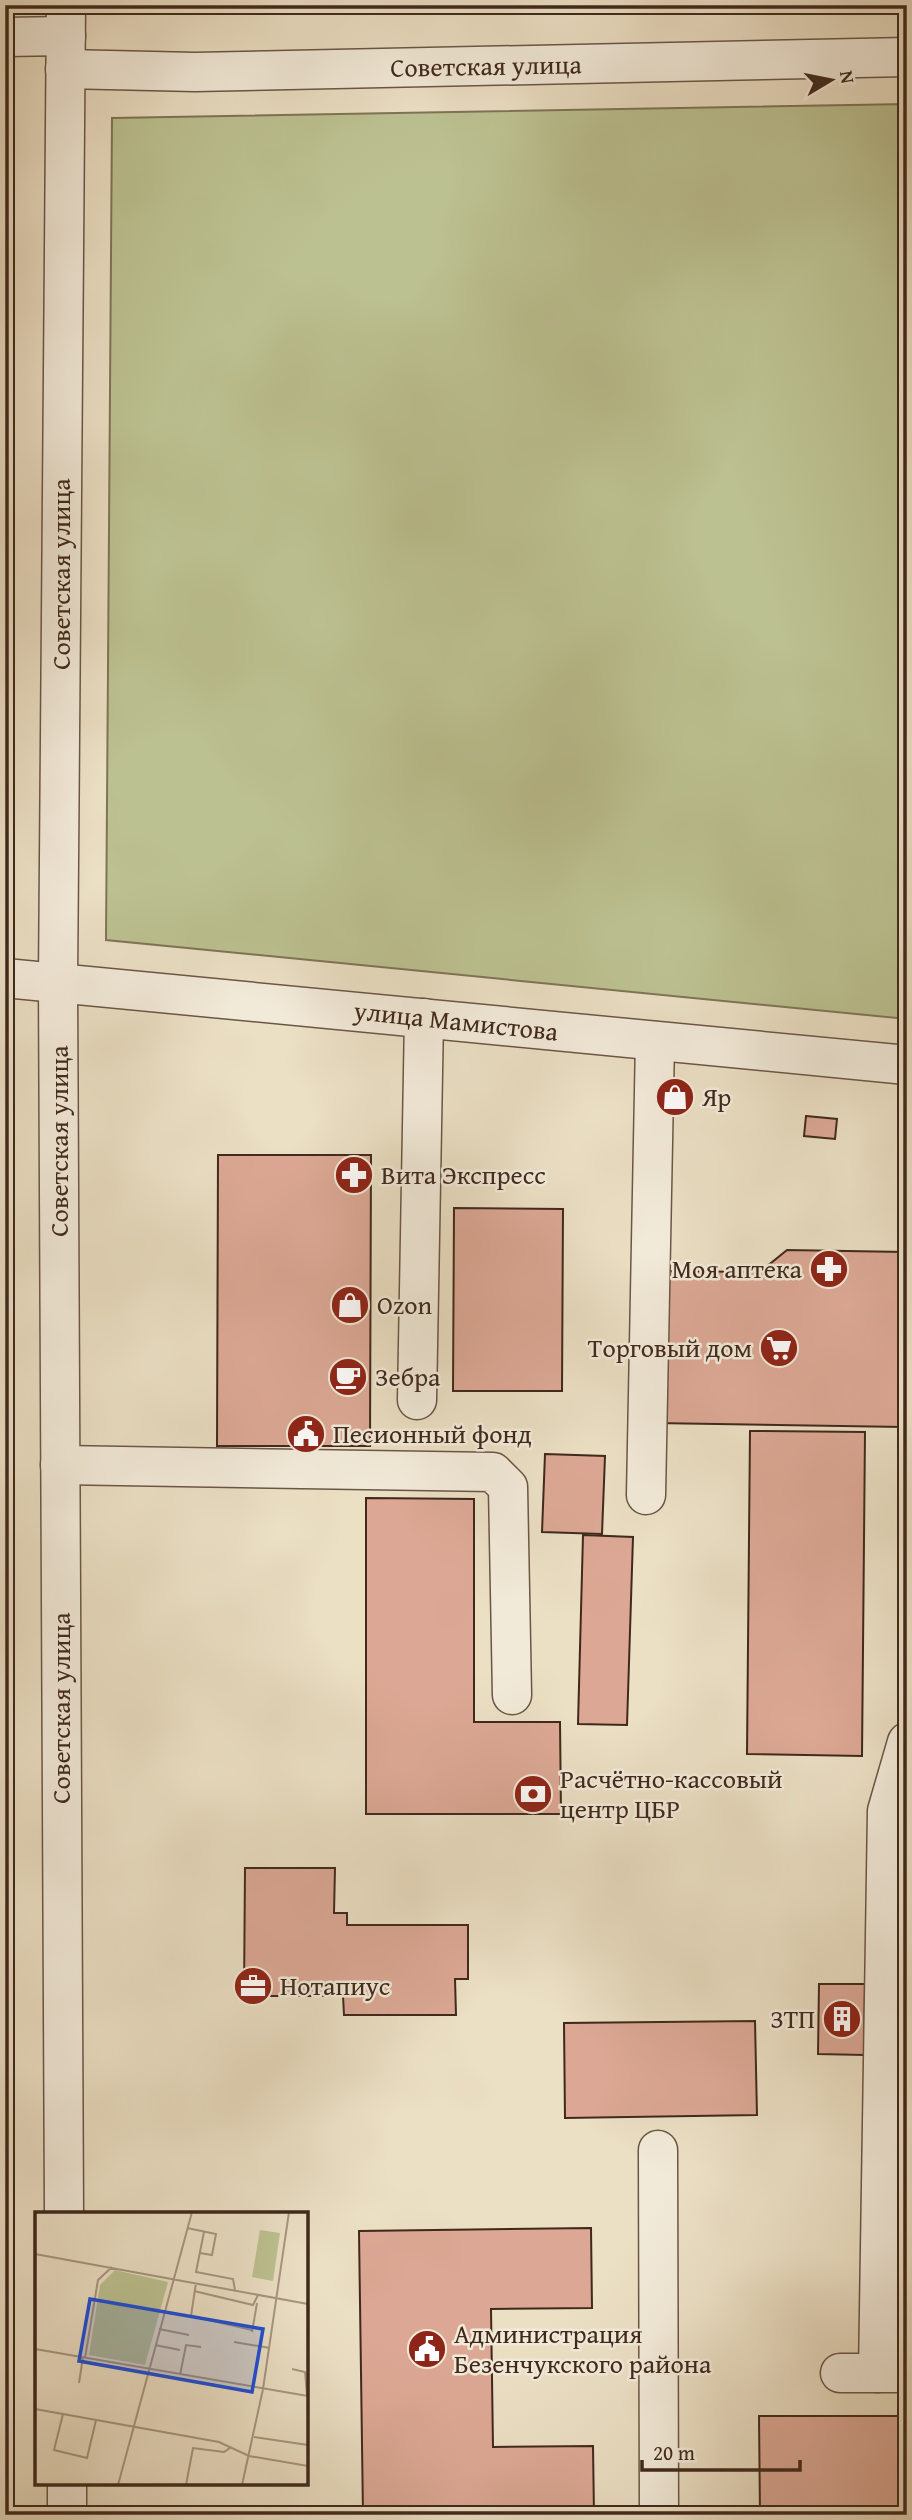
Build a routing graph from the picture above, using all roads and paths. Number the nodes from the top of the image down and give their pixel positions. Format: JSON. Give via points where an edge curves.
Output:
{"nodes":[{"id":1,"x":5,"y":37,"type":"edge"},
{"id":2,"x":66,"y":37,"type":"edge"},
{"id":3,"x":907,"y":57,"type":"edge"},
{"id":4,"x":5,"y":978,"type":"edge"},
{"id":5,"x":58,"y":982,"type":"junction"},
{"id":6,"x":424,"y":1018,"type":"junction"},
{"id":7,"x":655,"y":1041,"type":"junction"},
{"id":8,"x":907,"y":1065,"type":"edge"},
{"id":9,"x":417,"y":1400,"type":"dead end"},
{"id":10,"x":60,"y":1465,"type":"junction"},
{"id":11,"x":646,"y":1494,"type":"dead end"},
{"id":12,"x":512,"y":1695,"type":"dead end"},
{"id":13,"x":907,"y":1742,"type":"edge"},
{"id":14,"x":658,"y":2150,"type":"dead end"},
{"id":15,"x":64,"y":2212,"type":"edge"},
{"id":16,"x":892,"y":2372,"type":"edge"},
{"id":17,"x":840,"y":2373,"type":"dead end"},
{"id":18,"x":67,"y":2485,"type":"edge"},
{"id":19,"x":67,"y":2515,"type":"edge"},
{"id":20,"x":659,"y":2515,"type":"edge"}],
"edges":[{"from":1,"to":2,"type":"street"},
{"from":2,"to":3,"type":"street","name":"Советская улица","via":[[195,72]]},
{"from":2,"to":5,"type":"street","name":"Советская улица"},
{"from":4,"to":5,"type":"street","name":"улица Мамистова"},
{"from":5,"to":6,"type":"street","name":"улица Мамистова"},
{"from":5,"to":10,"type":"street","name":"Советская улица"},
{"from":6,"to":7,"type":"street","name":"улица Мамистова"},
{"from":6,"to":9,"type":"street"},
{"from":7,"to":8,"type":"street","name":"улица Мамистова"},
{"from":7,"to":11,"type":"street"},
{"from":10,"to":12,"type":"street","via":[[493,1472],[508,1487]]},
{"from":10,"to":15,"type":"street","name":"Советская улица"},
{"from":13,"to":16,"type":"street","via":[[887,1811]]},
{"from":14,"to":20,"type":"street"},
{"from":16,"to":17,"type":"street"},
{"from":18,"to":19,"type":"street"}]}
